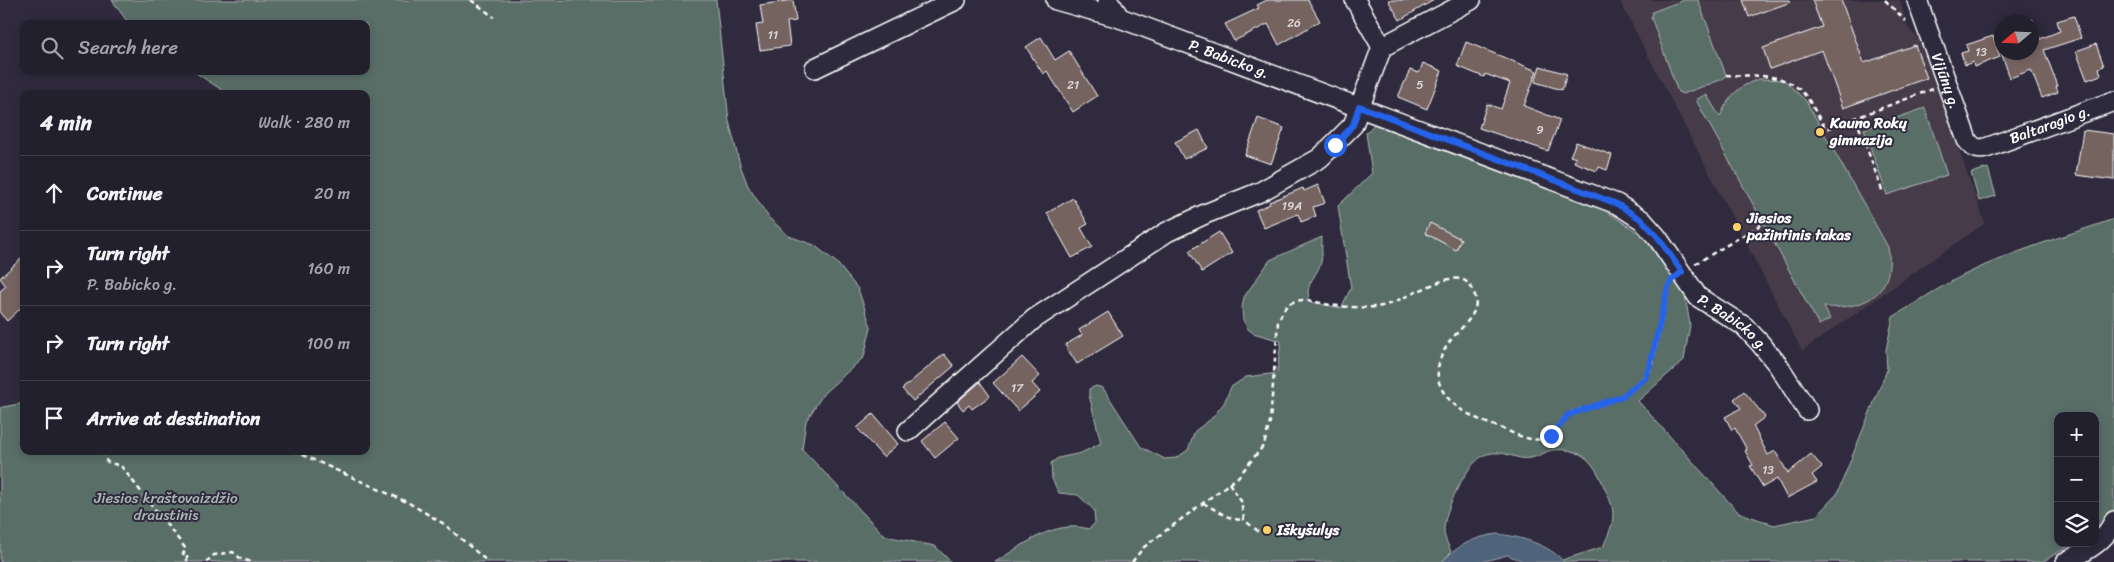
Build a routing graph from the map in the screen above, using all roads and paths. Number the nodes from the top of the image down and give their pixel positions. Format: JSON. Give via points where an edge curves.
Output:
{"nodes":[{"id":1,"x":471,"y":0,"type":"edge"},
{"id":2,"x":956,"y":0,"type":"edge"},
{"id":3,"x":1056,"y":0,"type":"edge"},
{"id":4,"x":1108,"y":0,"type":"edge"},
{"id":5,"x":1355,"y":0,"type":"edge"},
{"id":6,"x":1471,"y":0,"type":"edge"},
{"id":7,"x":1886,"y":0,"type":"edge"},
{"id":8,"x":1917,"y":0,"type":"edge"},
{"id":9,"x":494,"y":17,"type":"dead end"},
{"id":10,"x":1120,"y":18,"type":"junction"},
{"id":11,"x":1906,"y":21,"type":"dead end"},
{"id":12,"x":1382,"y":47,"type":"junction"},
{"id":13,"x":814,"y":68,"type":"dead end"},
{"id":14,"x":1726,"y":75,"type":"dead end"},
{"id":15,"x":1939,"y":87,"type":"dead end"},
{"id":16,"x":2114,"y":102,"type":"edge"},
{"id":17,"x":1359,"y":106,"type":"junction"},
{"id":18,"x":1856,"y":118,"type":"junction"},
{"id":19,"x":1986,"y":148,"type":"joint"},
{"id":20,"x":1883,"y":193,"type":"dead end"},
{"id":21,"x":1764,"y":223,"type":"dead end"},
{"id":22,"x":1682,"y":272,"type":"junction"},
{"id":23,"x":1807,"y":410,"type":"dead end"},
{"id":24,"x":908,"y":431,"type":"dead end"},
{"id":25,"x":104,"y":455,"type":"edge"},
{"id":26,"x":303,"y":455,"type":"edge"},
{"id":27,"x":1230,"y":483,"type":"junction"},
{"id":28,"x":1203,"y":503,"type":"junction"},
{"id":29,"x":1244,"y":520,"type":"junction"},
{"id":30,"x":2114,"y":521,"type":"edge"},
{"id":31,"x":1266,"y":530,"type":"dead end"},
{"id":32,"x":187,"y":562,"type":"edge"},
{"id":33,"x":206,"y":562,"type":"edge"},
{"id":34,"x":252,"y":562,"type":"edge"},
{"id":35,"x":488,"y":562,"type":"edge"},
{"id":36,"x":1132,"y":562,"type":"edge"},
{"id":37,"x":2066,"y":562,"type":"edge"}],
"edges":[{"from":1,"to":9,"type":"path"},
{"from":2,"to":13,"type":"street"},
{"from":3,"to":10,"type":"street","name":"P. Babicko g."},
{"from":4,"to":10,"type":"street"},
{"from":5,"to":12,"type":"street"},
{"from":6,"to":12,"type":"street"},
{"from":7,"to":11,"type":"path"},
{"from":8,"to":19,"type":"street","name":"Vijūnų g.","via":[[1967,140],[1972,147]]},
{"from":10,"to":17,"type":"street","name":"P. Babicko g."},
{"from":12,"to":17,"type":"street"},
{"from":14,"to":18,"type":"path","via":[[1786,79],[1806,97],[1826,129]]},
{"from":15,"to":18,"type":"path"},
{"from":16,"to":19,"type":"street","name":"Baltaragio g."},
{"from":17,"to":22,"type":"street","name":"P. Babicko g.","via":[[1617,204],[1642,220]]},
{"from":17,"to":24,"type":"street","via":[[1353,125],[1320,158],[1260,192],[1167,232],[1042,313]]},
{"from":18,"to":20,"type":"path"},
{"from":21,"to":22,"type":"path"},
{"from":22,"to":23,"type":"street","name":"P. Babicko g.","via":[[1698,297],[1744,326],[1760,343]]},
{"from":22,"to":27,"type":"path","via":[[1668,287],[1645,378],[1623,396],[1568,415],[1551,436],[1540,439],[1528,438],[1476,419],[1457,408],[1438,380],[1438,364],[1448,344],[1474,312],[1476,301],[1468,283],[1460,278],[1378,307],[1332,305],[1304,299],[1292,302],[1284,309],[1278,322],[1270,422],[1264,445]]},
{"from":25,"to":32,"type":"path","via":[[107,462],[121,466],[186,549],[183,554],[187,554]]},
{"from":26,"to":35,"type":"path","via":[[409,503],[444,524]]},
{"from":27,"to":28,"type":"path"},
{"from":27,"to":29,"type":"path","via":[[1241,501]]},
{"from":28,"to":29,"type":"path","via":[[1220,513]]},
{"from":28,"to":36,"type":"path","via":[[1144,547]]},
{"from":29,"to":31,"type":"path","via":[[1258,531]]},
{"from":30,"to":37,"type":"street","via":[[2102,538]]},
{"from":33,"to":34,"type":"path","via":[[214,555],[233,552]]}]}
